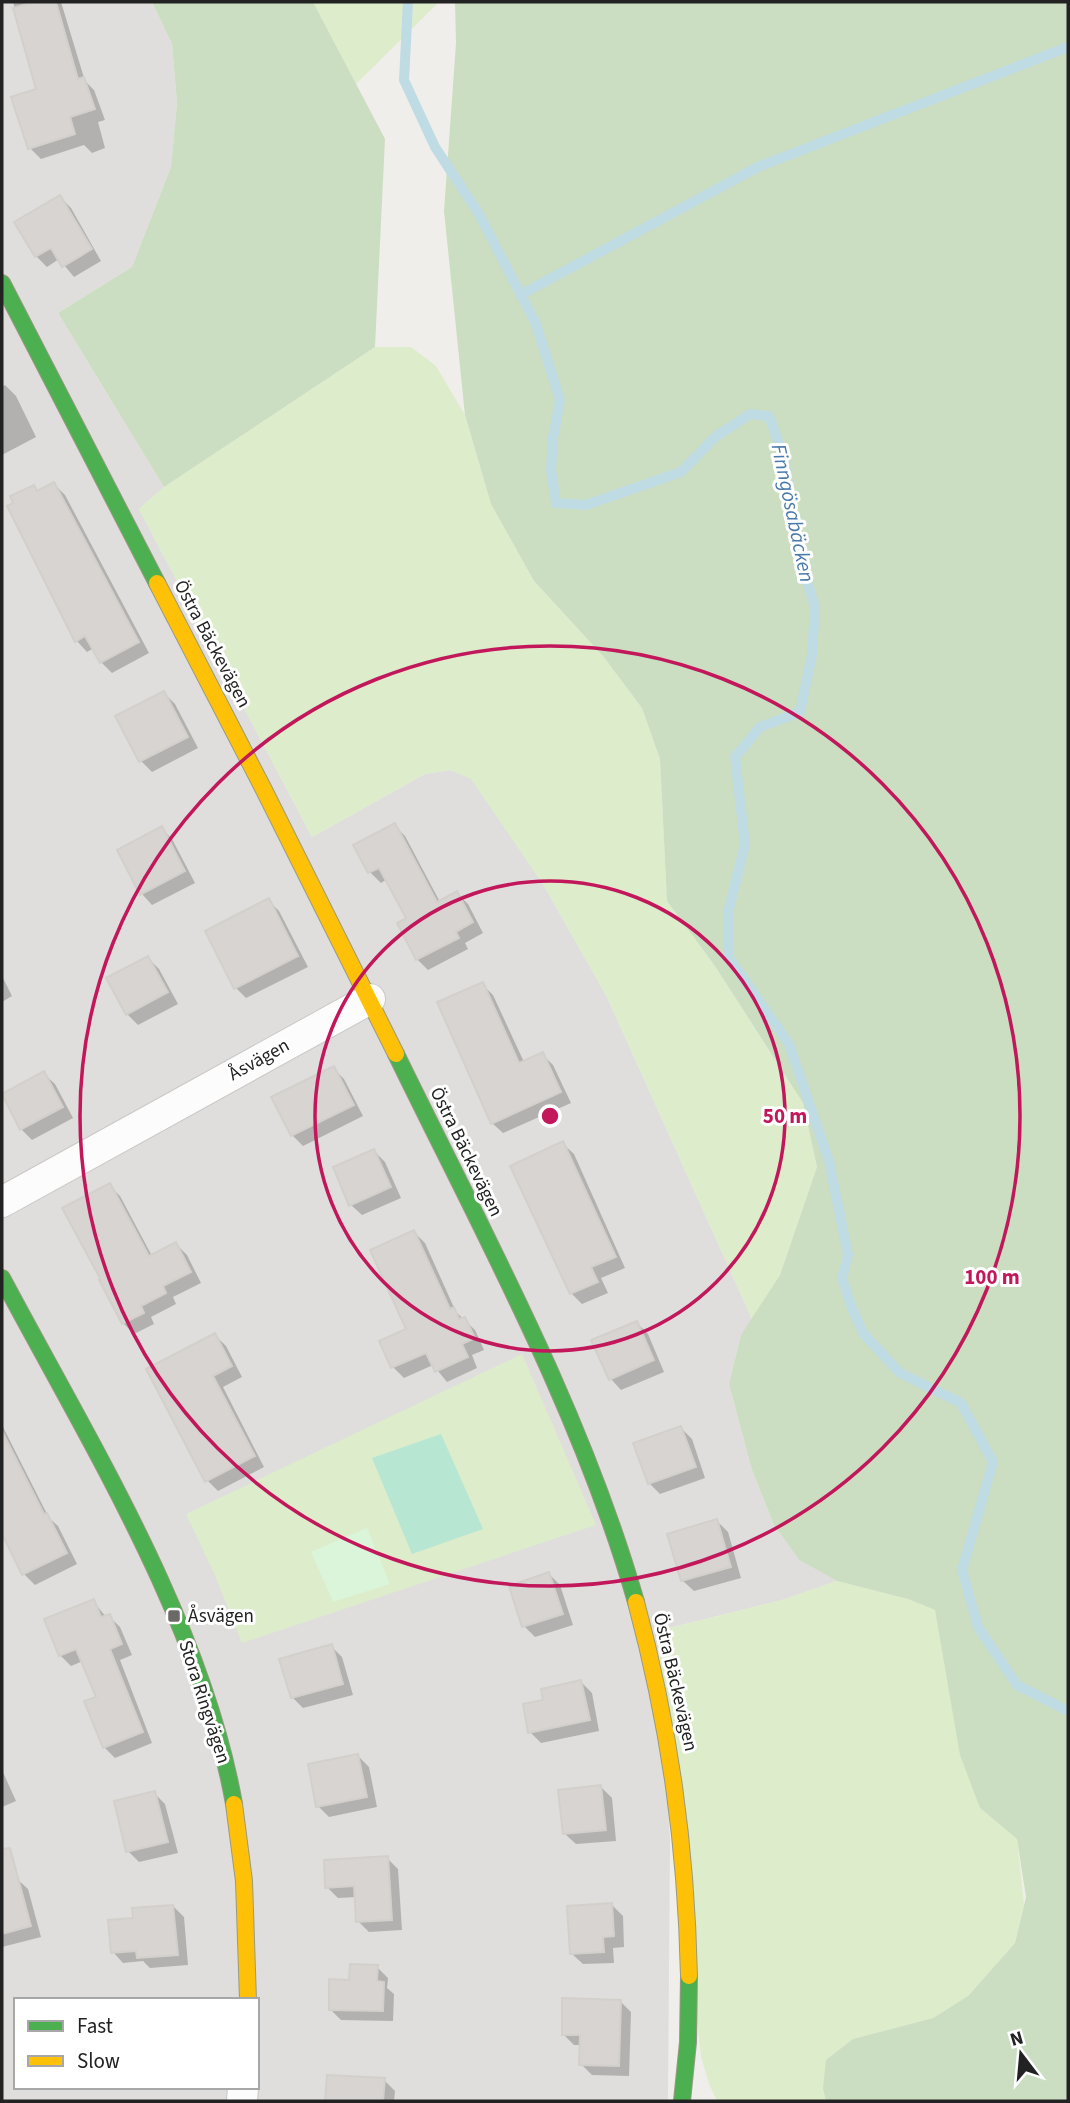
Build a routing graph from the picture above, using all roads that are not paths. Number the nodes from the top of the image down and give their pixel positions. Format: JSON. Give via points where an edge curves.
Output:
{"nodes":[{"id":1,"x":2,"y":282,"type":"edge"},
{"id":2,"x":13,"y":336,"type":"edge"},
{"id":3,"x":370,"y":999,"type":"junction"},
{"id":4,"x":2,"y":1202,"type":"edge"},
{"id":5,"x":2,"y":1278,"type":"edge"},
{"id":6,"x":248,"y":1998,"type":"edge"},
{"id":7,"x":682,"y":2101,"type":"edge"}],
"edges":[{"from":1,"to":2,"type":"street","name":"Östra Bäckevägen"},
{"from":2,"to":3,"type":"street","name":"Östra Bäckevägen","via":[[236,734]]},
{"from":3,"to":4,"type":"street","name":"Åsvägen"},
{"from":3,"to":7,"type":"street","name":"Östra Bäckevägen","via":[[578,1440],[599,1490],[641,1625],[671,1754],[687,1890],[689,2029]]},
{"from":5,"to":6,"type":"street","name":"Stora Ringvägen","via":[[141,1544],[198,1676],[225,1763],[237,1826],[246,1887]]}]}
